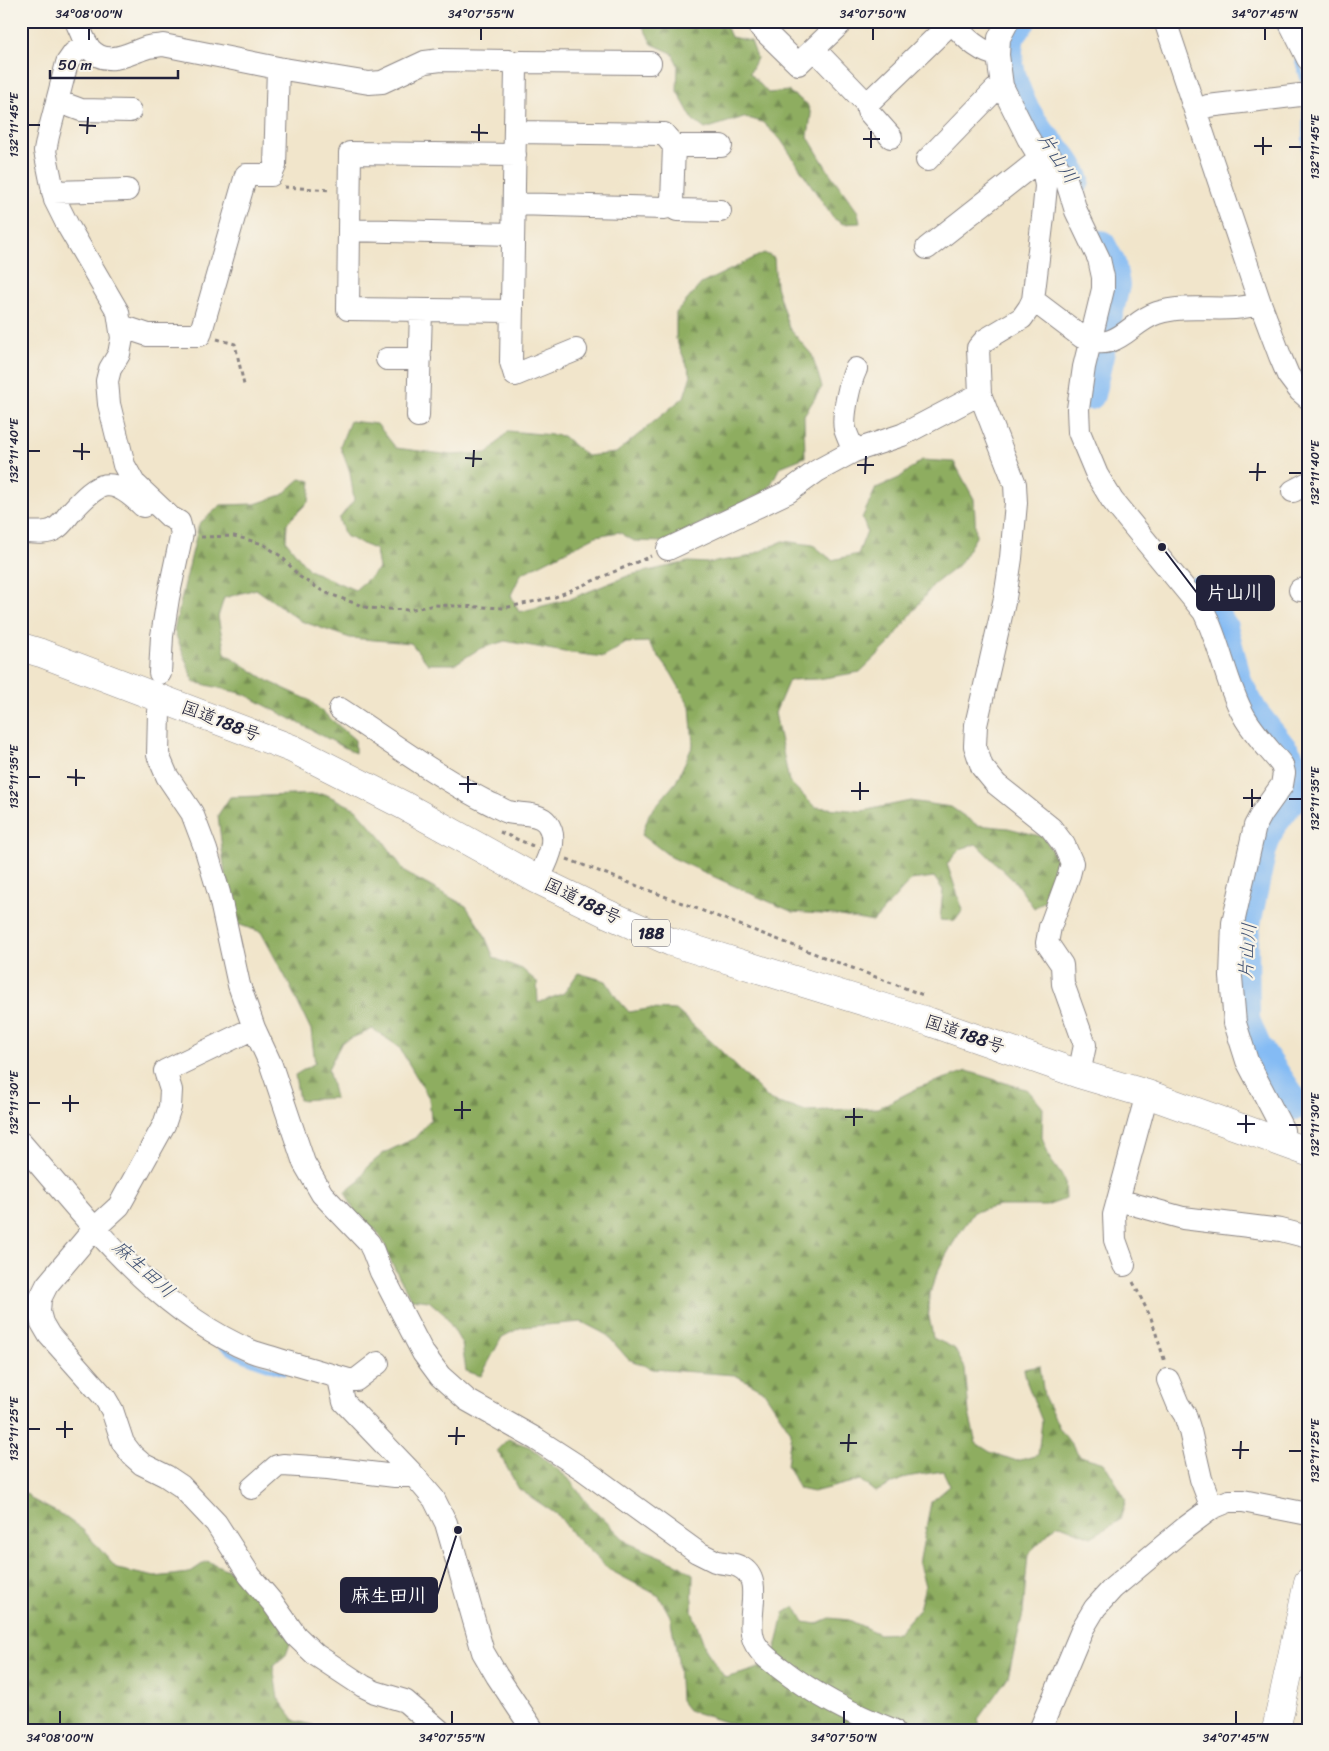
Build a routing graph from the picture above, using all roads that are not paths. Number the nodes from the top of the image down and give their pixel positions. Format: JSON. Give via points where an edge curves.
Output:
{"nodes":[{"id":1,"x":76,"y":21,"type":"edge"},
{"id":2,"x":754,"y":21,"type":"edge"},
{"id":3,"x":843,"y":21,"type":"edge"},
{"id":4,"x":952,"y":21,"type":"edge"},
{"id":5,"x":1008,"y":21,"type":"edge"},
{"id":6,"x":1165,"y":21,"type":"edge"},
{"id":7,"x":1289,"y":21,"type":"edge"},
{"id":8,"x":87,"y":44,"type":"junction"},
{"id":9,"x":814,"y":49,"type":"junction"},
{"id":10,"x":998,"y":55,"type":"junction"},
{"id":11,"x":1308,"y":59,"type":"edge"},
{"id":12,"x":650,"y":62,"type":"dead end"},
{"id":13,"x":514,"y":66,"type":"junction"},
{"id":14,"x":278,"y":68,"type":"junction"},
{"id":15,"x":1002,"y":86,"type":"junction"},
{"id":16,"x":1308,"y":96,"type":"edge"},
{"id":17,"x":57,"y":102,"type":"junction"},
{"id":18,"x":867,"y":104,"type":"junction"},
{"id":19,"x":130,"y":111,"type":"dead end"},
{"id":20,"x":1196,"y":111,"type":"junction"},
{"id":21,"x":515,"y":132,"type":"junction"},
{"id":22,"x":891,"y":137,"type":"dead end"},
{"id":23,"x":674,"y":146,"type":"junction"},
{"id":24,"x":721,"y":146,"type":"dead end"},
{"id":25,"x":515,"y":155,"type":"junction"},
{"id":26,"x":927,"y":160,"type":"dead end"},
{"id":27,"x":1042,"y":161,"type":"junction"},
{"id":28,"x":127,"y":190,"type":"dead end"},
{"id":29,"x":53,"y":192,"type":"junction"},
{"id":30,"x":514,"y":204,"type":"junction"},
{"id":31,"x":668,"y":205,"type":"junction"},
{"id":32,"x":720,"y":211,"type":"dead end"},
{"id":33,"x":349,"y":230,"type":"junction"},
{"id":34,"x":513,"y":234,"type":"junction"},
{"id":35,"x":927,"y":248,"type":"dead end"},
{"id":36,"x":1033,"y":300,"type":"junction"},
{"id":37,"x":1260,"y":303,"type":"junction"},
{"id":38,"x":421,"y":310,"type":"junction"},
{"id":39,"x":512,"y":311,"type":"junction"},
{"id":40,"x":121,"y":326,"type":"junction"},
{"id":41,"x":1097,"y":342,"type":"junction"},
{"id":42,"x":576,"y":350,"type":"dead end"},
{"id":43,"x":387,"y":359,"type":"dead end"},
{"id":44,"x":420,"y":359,"type":"junction"},
{"id":45,"x":856,"y":369,"type":"dead end"},
{"id":46,"x":980,"y":394,"type":"junction"},
{"id":47,"x":1308,"y":398,"type":"edge"},
{"id":48,"x":418,"y":416,"type":"dead end"},
{"id":49,"x":854,"y":452,"type":"junction"},
{"id":50,"x":21,"y":532,"type":"edge"},
{"id":51,"x":181,"y":539,"type":"junction"},
{"id":52,"x":668,"y":549,"type":"road end"},
{"id":53,"x":21,"y":647,"type":"edge"},
{"id":54,"x":160,"y":673,"type":"dead end"},
{"id":55,"x":340,"y":709,"type":"dead end"},
{"id":56,"x":159,"y":712,"type":"dead end"},
{"id":57,"x":538,"y":880,"type":"junction"},
{"id":58,"x":254,"y":1028,"type":"junction"},
{"id":59,"x":1079,"y":1074,"type":"junction"},
{"id":60,"x":1147,"y":1094,"type":"junction"},
{"id":61,"x":21,"y":1143,"type":"edge"},
{"id":62,"x":1296,"y":1148,"type":"edge"},
{"id":63,"x":1118,"y":1200,"type":"junction"},
{"id":64,"x":95,"y":1228,"type":"junction"},
{"id":65,"x":1308,"y":1238,"type":"edge"},
{"id":66,"x":1124,"y":1265,"type":"road end"},
{"id":67,"x":378,"y":1363,"type":"dead end"},
{"id":68,"x":341,"y":1378,"type":"junction"},
{"id":69,"x":1168,"y":1380,"type":"road end"},
{"id":70,"x":411,"y":1472,"type":"junction"},
{"id":71,"x":252,"y":1488,"type":"dead end"},
{"id":72,"x":1212,"y":1508,"type":"junction"},
{"id":73,"x":1308,"y":1514,"type":"edge"},
{"id":74,"x":1308,"y":1582,"type":"edge"},
{"id":75,"x":439,"y":1730,"type":"edge"},
{"id":76,"x":533,"y":1730,"type":"edge"},
{"id":77,"x":893,"y":1730,"type":"edge"},
{"id":78,"x":1040,"y":1730,"type":"edge"},
{"id":79,"x":1276,"y":1730,"type":"edge"}],
"edges":[{"from":1,"to":8,"type":"street"},
{"from":2,"to":9,"type":"street","via":[[798,64]]},
{"from":3,"to":9,"type":"street"},
{"from":4,"to":10,"type":"street","via":[[962,36],[990,54]]},
{"from":4,"to":18,"type":"street"},
{"from":5,"to":10,"type":"street","via":[[999,38]]},
{"from":6,"to":20,"type":"street"},
{"from":7,"to":11,"type":"street"},
{"from":8,"to":14,"type":"street","via":[[100,57],[111,60],[163,45]]},
{"from":8,"to":17,"type":"street","via":[[67,63]]},
{"from":9,"to":18,"type":"street"},
{"from":10,"to":15,"type":"street"},
{"from":12,"to":13,"type":"street","via":[[520,62]]},
{"from":13,"to":14,"type":"street","via":[[509,62],[441,60],[425,62],[382,82],[369,83]]},
{"from":13,"to":21,"type":"street"},
{"from":14,"to":40,"type":"street","via":[[275,166],[271,175],[246,175],[200,335],[148,335]]},
{"from":15,"to":26,"type":"street"},
{"from":15,"to":27,"type":"street"},
{"from":16,"to":20,"type":"street","via":[[1208,106]]},
{"from":17,"to":19,"type":"street","via":[[81,110]]},
{"from":17,"to":29,"type":"street","via":[[45,150]]},
{"from":18,"to":22,"type":"street","via":[[868,111]]},
{"from":20,"to":37,"type":"street"},
{"from":21,"to":23,"type":"street","via":[[664,134]]},
{"from":21,"to":25,"type":"street"},
{"from":23,"to":24,"type":"street"},
{"from":23,"to":31,"type":"street","via":[[672,202]]},
{"from":25,"to":30,"type":"street"},
{"from":25,"to":33,"type":"street","via":[[350,153]]},
{"from":27,"to":35,"type":"street","via":[[1035,163]]},
{"from":27,"to":36,"type":"street","via":[[1046,186]]},
{"from":27,"to":41,"type":"street","via":[[1052,158],[1066,179],[1076,212],[1099,259],[1103,289]]},
{"from":28,"to":29,"type":"street"},
{"from":29,"to":40,"type":"street","via":[[68,226],[118,312]]},
{"from":30,"to":31,"type":"street","via":[[665,208]]},
{"from":30,"to":34,"type":"street"},
{"from":31,"to":32,"type":"street","via":[[676,210]]},
{"from":33,"to":34,"type":"street"},
{"from":33,"to":38,"type":"street","via":[[348,309]]},
{"from":34,"to":39,"type":"street"},
{"from":36,"to":41,"type":"street"},
{"from":36,"to":46,"type":"street","via":[[1022,318],[985,340],[978,348]]},
{"from":37,"to":41,"type":"street","via":[[1156,313],[1114,340]]},
{"from":37,"to":47,"type":"street","via":[[1288,375]]},
{"from":38,"to":39,"type":"street"},
{"from":38,"to":44,"type":"street"},
{"from":39,"to":42,"type":"street","via":[[511,362],[515,375]]},
{"from":40,"to":51,"type":"street","via":[[118,354],[107,381],[124,465],[134,483],[178,522]]},
{"from":41,"to":62,"type":"street","via":[[1078,409],[1079,432],[1097,474],[1112,500],[1204,612],[1245,718],[1282,765],[1284,773],[1282,786],[1255,826],[1233,923],[1231,953],[1235,1023],[1246,1061]]},
{"from":43,"to":44,"type":"street"},
{"from":44,"to":48,"type":"street"},
{"from":45,"to":49,"type":"street","via":[[844,422]]},
{"from":46,"to":49,"type":"street","via":[[902,435]]},
{"from":46,"to":59,"type":"street","via":[[1015,484],[1016,503],[1006,590],[976,724],[975,746],[982,767],[996,784],[1051,828],[1072,863],[1047,943],[1062,965],[1063,984],[1085,1045]]},
{"from":49,"to":52,"type":"street","via":[[817,471],[788,492]]},
{"from":50,"to":51,"type":"street","via":[[41,533],[57,528],[88,493],[102,485],[118,487]]},
{"from":51,"to":54,"type":"street","via":[[163,626]]},
{"from":53,"to":57,"type":"main road","name":"国道188号","number":"188","via":[[292,749]]},
{"from":55,"to":57,"type":"street","via":[[468,792],[506,811],[535,815],[547,822],[552,834],[550,853]]},
{"from":56,"to":58,"type":"street","via":[[158,755],[167,776],[192,813],[206,850],[239,985]]},
{"from":57,"to":59,"type":"main road","name":"国道188号","number":"188","via":[[671,942],[930,1022]]},
{"from":58,"to":64,"type":"street","via":[[165,1071],[171,1090],[164,1125],[119,1206]]},
{"from":58,"to":77,"type":"street","via":[[271,1065],[304,1163],[322,1194],[369,1243],[423,1353],[440,1376],[467,1400],[584,1470],[697,1552],[746,1571],[754,1595],[750,1632],[765,1656],[832,1703]]},
{"from":59,"to":60,"type":"main road","name":"国道188号","number":"188"},
{"from":60,"to":62,"type":"main road","name":"国道188号","number":"188"},
{"from":60,"to":63,"type":"street"},
{"from":61,"to":64,"type":"street"},
{"from":63,"to":65,"type":"street","via":[[1183,1218],[1281,1230]]},
{"from":63,"to":66,"type":"street","via":[[1114,1215],[1115,1240]]},
{"from":64,"to":68,"type":"street","via":[[180,1311],[218,1335],[252,1352]]},
{"from":64,"to":75,"type":"street","via":[[48,1286],[40,1300],[39,1312],[49,1335],[105,1398],[123,1443],[142,1464],[181,1486],[216,1523],[250,1576],[296,1636],[316,1655],[363,1686],[405,1701]]},
{"from":67,"to":68,"type":"street","via":[[356,1380]]},
{"from":68,"to":70,"type":"street","via":[[344,1402]]},
{"from":69,"to":72,"type":"street","via":[[1185,1415]]},
{"from":70,"to":71,"type":"street","via":[[408,1476],[395,1476],[283,1465],[277,1466]]},
{"from":70,"to":76,"type":"street","via":[[434,1499],[446,1523],[483,1652]]},
{"from":72,"to":73,"type":"street","via":[[1229,1501],[1243,1501]]},
{"from":72,"to":78,"type":"street","via":[[1113,1588],[1095,1608],[1083,1628]]},
{"from":74,"to":79,"type":"main road"}]}
